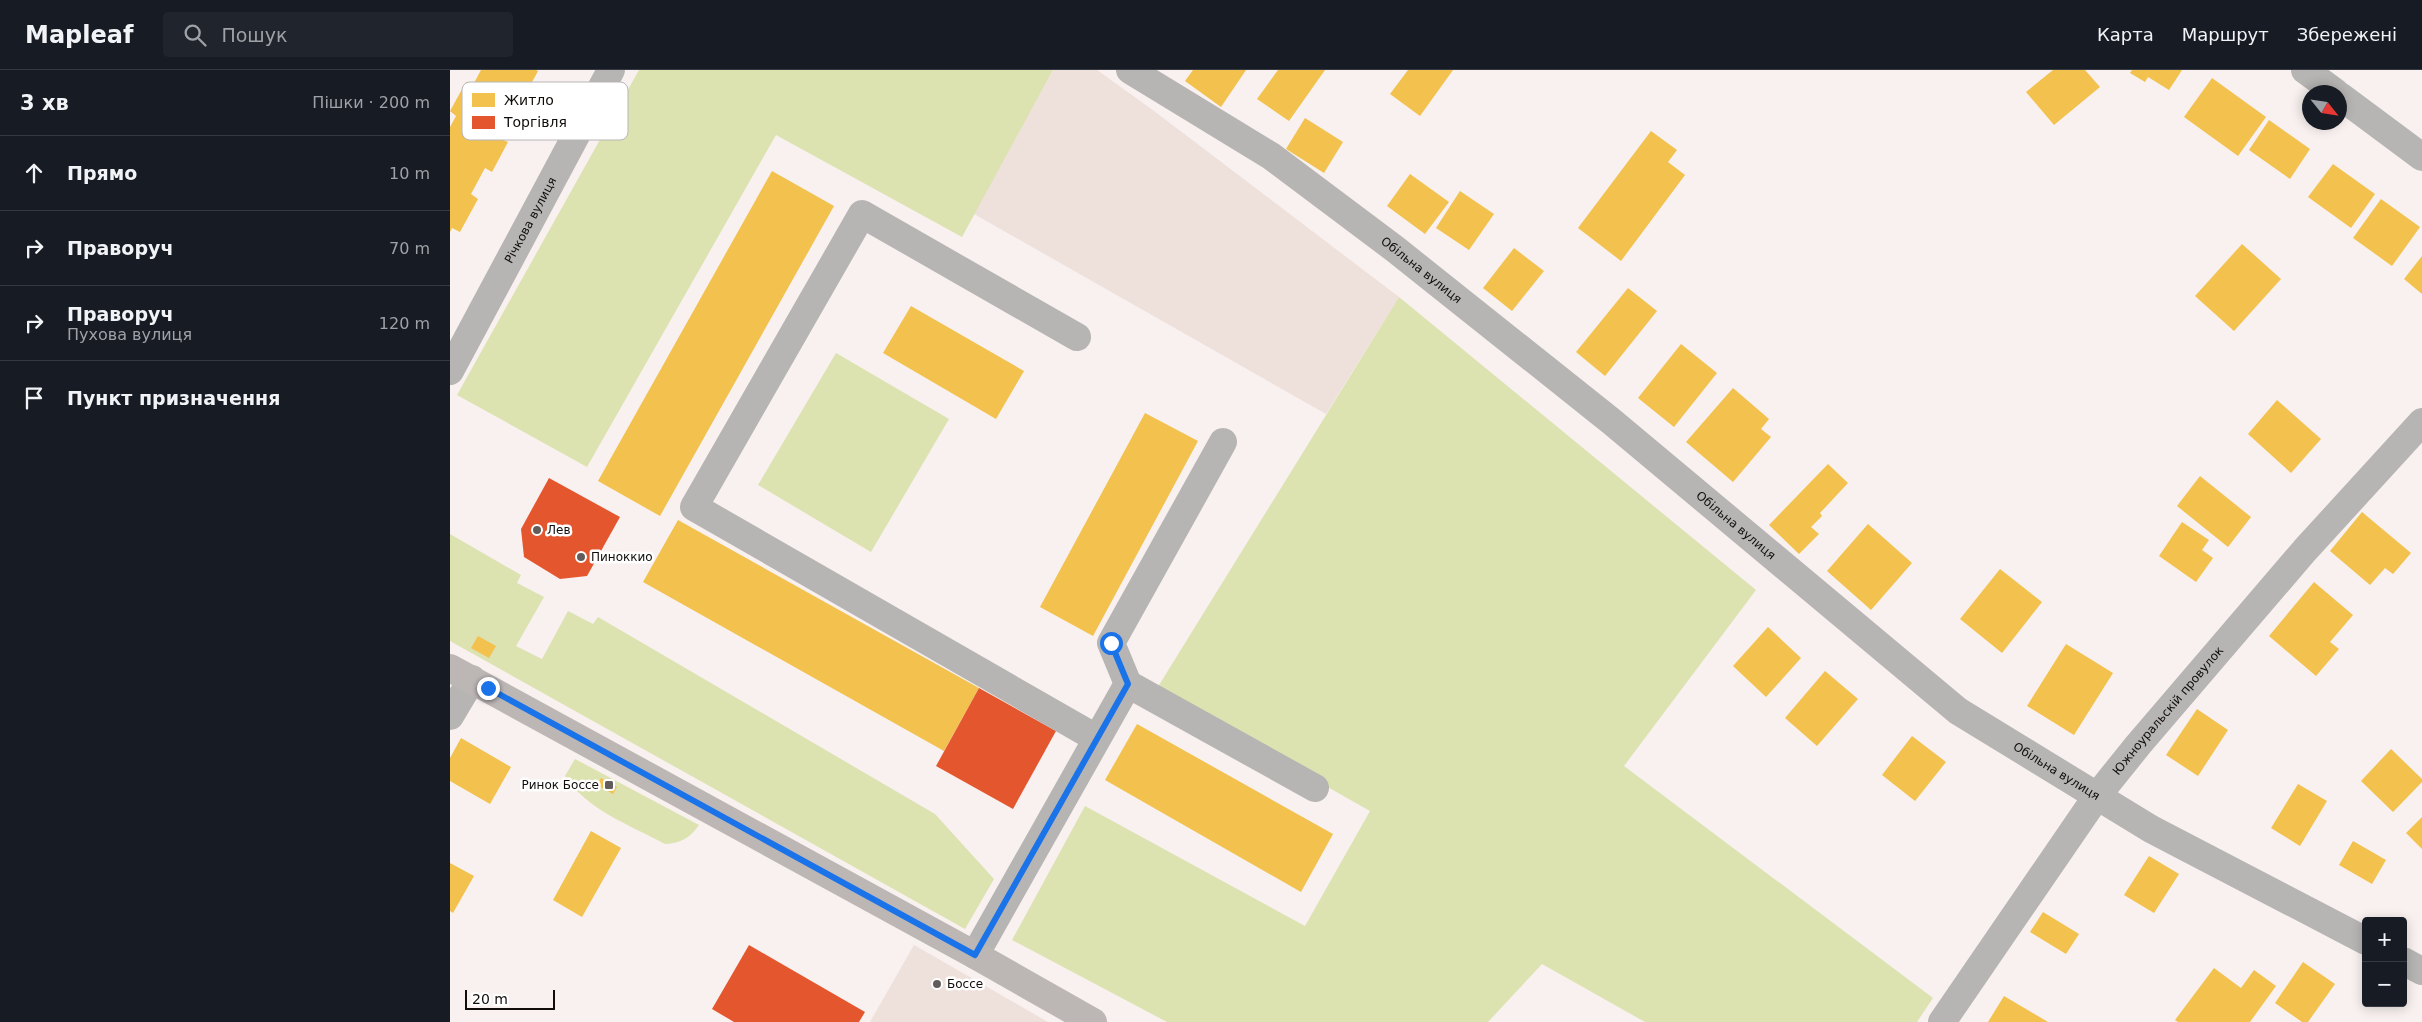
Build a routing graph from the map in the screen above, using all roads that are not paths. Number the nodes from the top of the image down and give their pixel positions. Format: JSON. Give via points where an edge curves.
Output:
{"nodes":[{"id":1,"x":612,"y":70,"type":"edge"},
{"id":2,"x":1130,"y":70,"type":"edge"},
{"id":3,"x":2305,"y":70,"type":"edge"},
{"id":4,"x":606,"y":82,"type":"edge"},
{"id":5,"x":2325,"y":85,"type":"edge"},
{"id":6,"x":2347,"y":101,"type":"edge"},
{"id":7,"x":574,"y":140,"type":"edge"},
{"id":8,"x":2422,"y":157,"type":"edge"},
{"id":9,"x":1077,"y":337,"type":"dead end"},
{"id":10,"x":450,"y":371,"type":"edge"},
{"id":11,"x":2422,"y":422,"type":"edge"},
{"id":12,"x":1224,"y":442,"type":"dead end"},
{"id":13,"x":461,"y":674,"type":"edge"},
{"id":14,"x":1128,"y":684,"type":"junction"},
{"id":15,"x":450,"y":716,"type":"edge"},
{"id":16,"x":1096,"y":738,"type":"junction"},
{"id":17,"x":1315,"y":788,"type":"dead end"},
{"id":18,"x":2097,"y":796,"type":"junction"},
{"id":19,"x":2362,"y":940,"type":"edge"},
{"id":20,"x":975,"y":955,"type":"junction"},
{"id":21,"x":2405,"y":962,"type":"edge"},
{"id":22,"x":2422,"y":971,"type":"edge"},
{"id":23,"x":1093,"y":1022,"type":"edge"},
{"id":24,"x":1942,"y":1022,"type":"edge"}],
"edges":[{"from":1,"to":4,"type":"street","name":"Річкова вулиця"},
{"from":2,"to":18,"type":"street","name":"Обільна вулиця","via":[[1271,156],[1395,249],[1611,421],[1958,711]]},
{"from":3,"to":5,"type":"street"},
{"from":6,"to":8,"type":"street"},
{"from":7,"to":10,"type":"street","name":"Річкова вулиця"},
{"from":9,"to":16,"type":"street","via":[[862,214],[694,507]]},
{"from":11,"to":18,"type":"street","name":"Южноуральскій провулок","via":[[2305,550]]},
{"from":12,"to":14,"type":"street","via":[[1111,643]]},
{"from":13,"to":15,"type":"street"},
{"from":13,"to":20,"type":"main road"},
{"from":14,"to":16,"type":"street"},
{"from":14,"to":17,"type":"street"},
{"from":16,"to":20,"type":"street"},
{"from":18,"to":19,"type":"street","name":"Обільна вулиця","via":[[2151,829]]},
{"from":18,"to":24,"type":"street","name":"Южноуральскій провулок"},
{"from":20,"to":23,"type":"main road"},
{"from":21,"to":22,"type":"street"}]}
